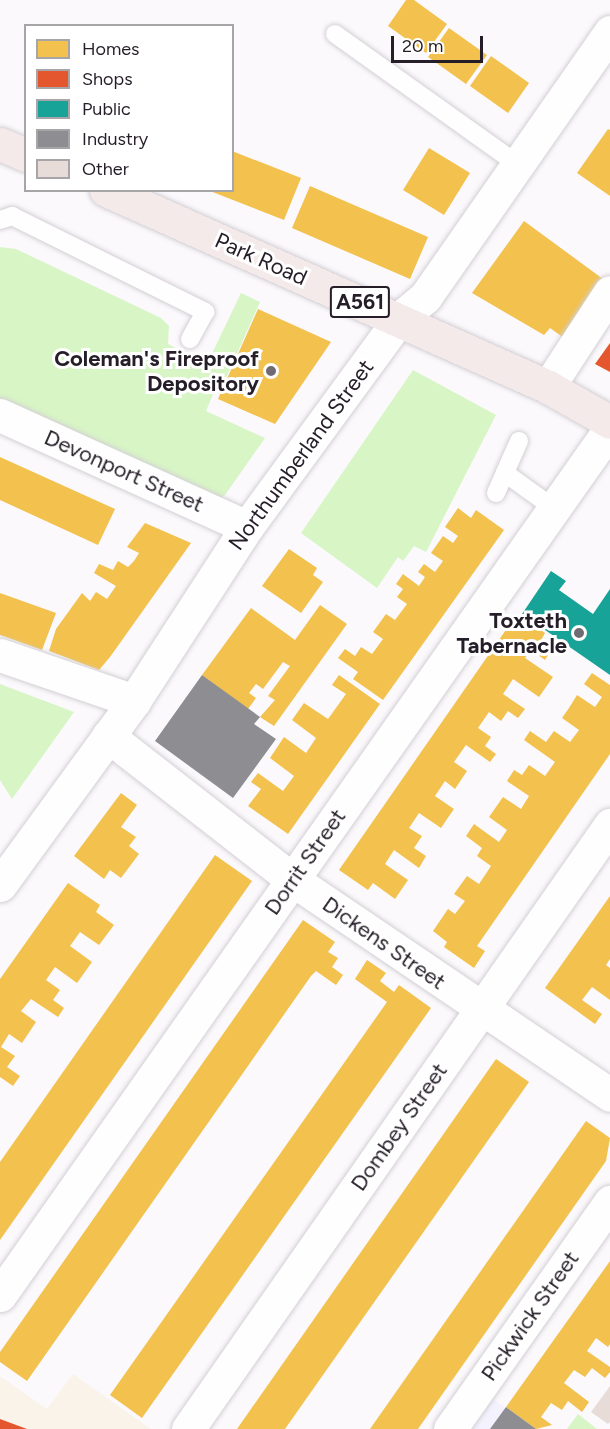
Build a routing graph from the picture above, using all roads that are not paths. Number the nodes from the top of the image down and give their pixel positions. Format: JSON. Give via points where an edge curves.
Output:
{"nodes":[{"id":1,"x":610,"y":32,"type":"edge"},
{"id":2,"x":335,"y":34,"type":"dead end"},
{"id":3,"x":0,"y":144,"type":"edge"},
{"id":4,"x":24,"y":154,"type":"edge"},
{"id":5,"x":517,"y":164,"type":"junction"},
{"id":6,"x":111,"y":192,"type":"edge"},
{"id":7,"x":0,"y":220,"type":"edge"},
{"id":8,"x":610,"y":292,"type":"edge"},
{"id":9,"x":399,"y":319,"type":"junction"},
{"id":10,"x":190,"y":339,"type":"dead end"},
{"id":11,"x":548,"y":387,"type":"junction"},
{"id":12,"x":0,"y":415,"type":"edge"},
{"id":13,"x":610,"y":422,"type":"edge"},
{"id":14,"x":610,"y":429,"type":"edge"},
{"id":15,"x":519,"y":441,"type":"dead end"},
{"id":16,"x":505,"y":473,"type":"junction"},
{"id":17,"x":496,"y":493,"type":"dead end"},
{"id":18,"x":555,"y":509,"type":"junction"},
{"id":19,"x":247,"y":528,"type":"junction"},
{"id":20,"x":0,"y":655,"type":"edge"},
{"id":21,"x":134,"y":701,"type":"junction"},
{"id":22,"x":108,"y":736,"type":"junction"},
{"id":23,"x":610,"y":825,"type":"edge"},
{"id":24,"x":293,"y":880,"type":"junction"},
{"id":25,"x":0,"y":885,"type":"edge"},
{"id":26,"x":480,"y":1010,"type":"junction"},
{"id":27,"x":610,"y":1095,"type":"edge"},
{"id":28,"x":610,"y":1202,"type":"edge"},
{"id":29,"x":0,"y":1295,"type":"edge"},
{"id":30,"x":188,"y":1429,"type":"edge"},
{"id":31,"x":450,"y":1429,"type":"edge"}],
"edges":[{"from":1,"to":5,"type":"street","name":"Northumberland Street"},
{"from":2,"to":5,"type":"lane"},
{"from":3,"to":4,"type":"highway"},
{"from":5,"to":9,"type":"street","name":"Northumberland Street","via":[[426,296]]},
{"from":6,"to":9,"type":"highway","name":"Park Road","number":"A561"},
{"from":7,"to":10,"type":"lane","via":[[12,216],[205,312]]},
{"from":8,"to":11,"type":"street"},
{"from":9,"to":11,"type":"highway","name":"Park Road","number":"A561"},
{"from":9,"to":19,"type":"street","name":"Northumberland Street"},
{"from":11,"to":13,"type":"highway","name":"Park Road","number":"A561"},
{"from":12,"to":19,"type":"street","name":"Devonport Street"},
{"from":14,"to":18,"type":"street","name":"Dorrit Street"},
{"from":15,"to":16,"type":"lane"},
{"from":16,"to":17,"type":"lane"},
{"from":16,"to":18,"type":"lane"},
{"from":18,"to":24,"type":"street","name":"Dorrit Street"},
{"from":19,"to":21,"type":"street","name":"Northumberland Street"},
{"from":20,"to":21,"type":"street"},
{"from":21,"to":22,"type":"street","name":"Northumberland Street"},
{"from":22,"to":24,"type":"street","name":"Dickens Street"},
{"from":22,"to":25,"type":"street","name":"Northumberland Street"},
{"from":23,"to":26,"type":"street","name":"Dombey Street"},
{"from":24,"to":26,"type":"street","name":"Dickens Street"},
{"from":24,"to":29,"type":"street","name":"Dorrit Street"},
{"from":26,"to":27,"type":"street","name":"Dickens Street"},
{"from":26,"to":30,"type":"street","name":"Dombey Street"},
{"from":28,"to":31,"type":"street","name":"Pickwick Street"}]}
